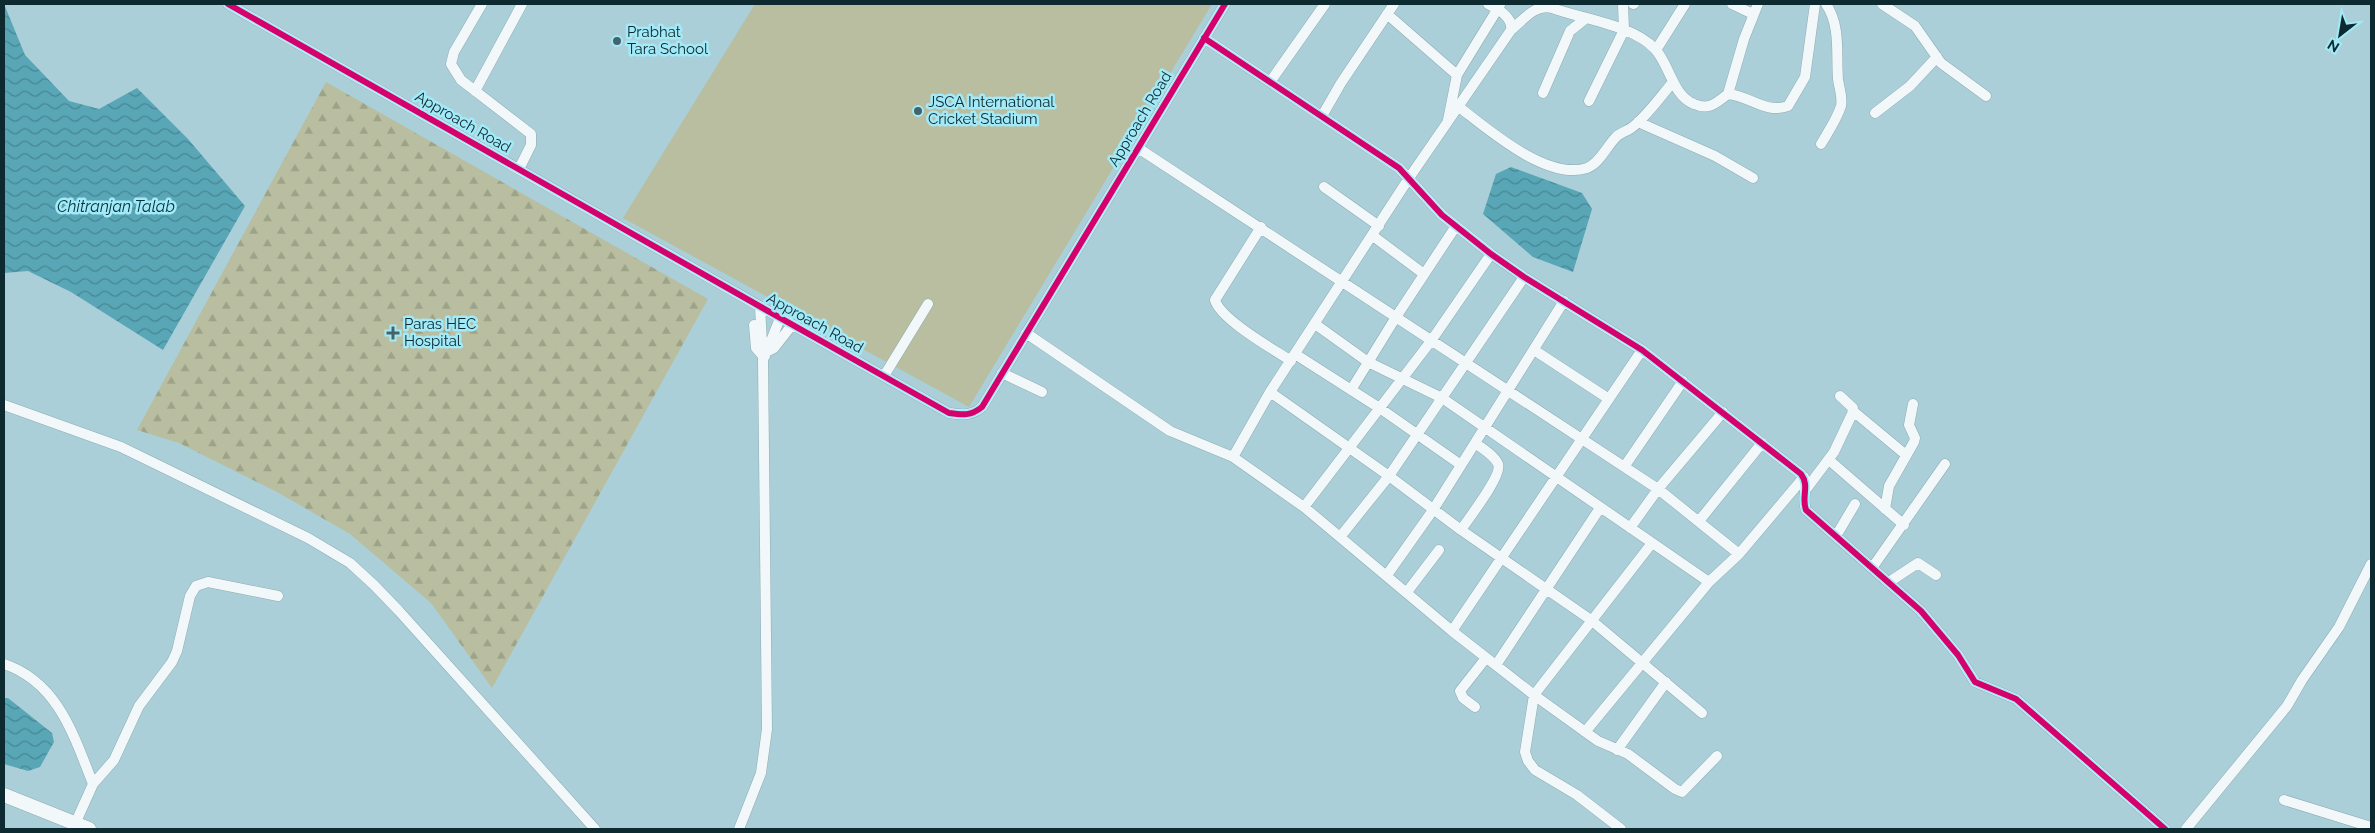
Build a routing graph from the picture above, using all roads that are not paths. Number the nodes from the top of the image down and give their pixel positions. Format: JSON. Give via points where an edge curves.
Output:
{"nodes":[{"id":1,"x":228,"y":4,"type":"edge"},
{"id":2,"x":482,"y":4,"type":"edge"},
{"id":3,"x":522,"y":4,"type":"edge"},
{"id":4,"x":1225,"y":4,"type":"edge"},
{"id":5,"x":1325,"y":4,"type":"edge"},
{"id":6,"x":1394,"y":4,"type":"edge"},
{"id":7,"x":1488,"y":4,"type":"edge"},
{"id":8,"x":1623,"y":4,"type":"edge"},
{"id":9,"x":1685,"y":4,"type":"edge"},
{"id":10,"x":1732,"y":4,"type":"edge"},
{"id":11,"x":1815,"y":4,"type":"edge"},
{"id":12,"x":1826,"y":4,"type":"edge"},
{"id":13,"x":1882,"y":4,"type":"edge"},
{"id":14,"x":1499,"y":6,"type":"edge"},
{"id":15,"x":1538,"y":6,"type":"edge"},
{"id":16,"x":1756,"y":9,"type":"edge"},
{"id":17,"x":1387,"y":14,"type":"junction"},
{"id":18,"x":1585,"y":19,"type":"junction"},
{"id":19,"x":1512,"y":30,"type":"junction"},
{"id":20,"x":1624,"y":30,"type":"junction"},
{"id":21,"x":1204,"y":38,"type":"junction"},
{"id":22,"x":1656,"y":50,"type":"junction"},
{"id":23,"x":1937,"y":57,"type":"junction"},
{"id":24,"x":1457,"y":75,"type":"junction"},
{"id":25,"x":1270,"y":82,"type":"junction"},
{"id":26,"x":1673,"y":82,"type":"junction"},
{"id":27,"x":475,"y":91,"type":"junction"},
{"id":28,"x":1543,"y":93,"type":"dead end"},
{"id":29,"x":1728,"y":94,"type":"junction"},
{"id":30,"x":1986,"y":96,"type":"dead end"},
{"id":31,"x":1589,"y":101,"type":"dead end"},
{"id":32,"x":1459,"y":107,"type":"junction"},
{"id":33,"x":1875,"y":113,"type":"dead end"},
{"id":34,"x":1322,"y":116,"type":"junction"},
{"id":35,"x":1638,"y":122,"type":"junction"},
{"id":36,"x":1448,"y":124,"type":"junction"},
{"id":37,"x":1821,"y":144,"type":"dead end"},
{"id":38,"x":1138,"y":148,"type":"junction"},
{"id":39,"x":519,"y":169,"type":"junction"},
{"id":40,"x":1409,"y":178,"type":"junction"},
{"id":41,"x":1753,"y":178,"type":"dead end"},
{"id":42,"x":1324,"y":187,"type":"dead end"},
{"id":43,"x":1379,"y":226,"type":"junction"},
{"id":44,"x":1456,"y":226,"type":"junction"},
{"id":45,"x":1261,"y":227,"type":"junction"},
{"id":46,"x":1373,"y":236,"type":"junction"},
{"id":47,"x":1491,"y":254,"type":"junction"},
{"id":48,"x":1424,"y":274,"type":"junction"},
{"id":49,"x":1524,"y":277,"type":"junction"},
{"id":50,"x":1343,"y":283,"type":"junction"},
{"id":51,"x":1564,"y":301,"type":"junction"},
{"id":52,"x":928,"y":304,"type":"dead end"},
{"id":53,"x":756,"y":305,"type":"junction"},
{"id":54,"x":1396,"y":317,"type":"junction"},
{"id":55,"x":780,"y":318,"type":"junction"},
{"id":56,"x":1315,"y":324,"type":"junction"},
{"id":57,"x":792,"y":325,"type":"junction"},
{"id":58,"x":1026,"y":333,"type":"junction"},
{"id":59,"x":1431,"y":340,"type":"junction"},
{"id":60,"x":1534,"y":350,"type":"junction"},
{"id":61,"x":1642,"y":350,"type":"junction"},
{"id":62,"x":764,"y":356,"type":"junction"},
{"id":63,"x":1293,"y":357,"type":"junction"},
{"id":64,"x":1465,"y":361,"type":"junction"},
{"id":65,"x":1368,"y":362,"type":"junction"},
{"id":66,"x":1002,"y":373,"type":"junction"},
{"id":67,"x":884,"y":376,"type":"junction"},
{"id":68,"x":1402,"y":380,"type":"junction"},
{"id":69,"x":1683,"y":381,"type":"junction"},
{"id":70,"x":1351,"y":390,"type":"junction"},
{"id":71,"x":1509,"y":390,"type":"junction"},
{"id":72,"x":1042,"y":392,"type":"dead end"},
{"id":73,"x":1270,"y":392,"type":"junction"},
{"id":74,"x":1840,"y":396,"type":"dead end"},
{"id":75,"x":1442,"y":398,"type":"junction"},
{"id":76,"x":1609,"y":399,"type":"junction"},
{"id":77,"x":1912,"y":404,"type":"dead end"},
{"id":78,"x":4,"y":405,"type":"edge"},
{"id":79,"x":1380,"y":409,"type":"junction"},
{"id":80,"x":1723,"y":412,"type":"junction"},
{"id":81,"x":1853,"y":412,"type":"junction"},
{"id":82,"x":1484,"y":428,"type":"junction"},
{"id":83,"x":1417,"y":434,"type":"junction"},
{"id":84,"x":1582,"y":439,"type":"junction"},
{"id":85,"x":1475,"y":443,"type":"junction"},
{"id":86,"x":1762,"y":443,"type":"junction"},
{"id":87,"x":1350,"y":448,"type":"junction"},
{"id":88,"x":1906,"y":455,"type":"junction"},
{"id":89,"x":1233,"y":457,"type":"junction"},
{"id":90,"x":1829,"y":460,"type":"junction"},
{"id":91,"x":1946,"y":464,"type":"dead end"},
{"id":92,"x":1461,"y":465,"type":"junction"},
{"id":93,"x":1624,"y":466,"type":"junction"},
{"id":94,"x":1389,"y":476,"type":"junction"},
{"id":95,"x":1804,"y":477,"type":"junction"},
{"id":96,"x":1556,"y":478,"type":"junction"},
{"id":97,"x":1806,"y":488,"type":"junction"},
{"id":98,"x":1658,"y":489,"type":"junction"},
{"id":99,"x":1855,"y":504,"type":"dead end"},
{"id":100,"x":1304,"y":508,"type":"junction"},
{"id":101,"x":1600,"y":508,"type":"junction"},
{"id":102,"x":1885,"y":509,"type":"junction"},
{"id":103,"x":1433,"y":510,"type":"junction"},
{"id":104,"x":1700,"y":521,"type":"junction"},
{"id":105,"x":1904,"y":524,"type":"junction"},
{"id":106,"x":1630,"y":528,"type":"junction"},
{"id":107,"x":1461,"y":530,"type":"junction"},
{"id":108,"x":1836,"y":536,"type":"junction"},
{"id":109,"x":1340,"y":537,"type":"junction"},
{"id":110,"x":1652,"y":544,"type":"junction"},
{"id":111,"x":1439,"y":550,"type":"dead end"},
{"id":112,"x":1739,"y":554,"type":"junction"},
{"id":113,"x":1501,"y":557,"type":"junction"},
{"id":114,"x":2371,"y":564,"type":"edge"},
{"id":115,"x":1872,"y":568,"type":"junction"},
{"id":116,"x":1387,"y":575,"type":"junction"},
{"id":117,"x":1936,"y":575,"type":"dead end"},
{"id":118,"x":1709,"y":582,"type":"junction"},
{"id":119,"x":1888,"y":582,"type":"junction"},
{"id":120,"x":1548,"y":588,"type":"junction"},
{"id":121,"x":1407,"y":592,"type":"junction"},
{"id":122,"x":278,"y":596,"type":"dead end"},
{"id":123,"x":1591,"y":620,"type":"junction"},
{"id":124,"x":1452,"y":631,"type":"junction"},
{"id":125,"x":1486,"y":658,"type":"junction"},
{"id":126,"x":1642,"y":661,"type":"junction"},
{"id":127,"x":4,"y":664,"type":"edge"},
{"id":128,"x":1496,"y":665,"type":"junction"},
{"id":129,"x":1666,"y":682,"type":"junction"},
{"id":130,"x":1534,"y":694,"type":"junction"},
{"id":131,"x":1475,"y":707,"type":"dead end"},
{"id":132,"x":1702,"y":713,"type":"dead end"},
{"id":133,"x":1585,"y":732,"type":"junction"},
{"id":134,"x":1617,"y":750,"type":"junction"},
{"id":135,"x":1717,"y":756,"type":"dead end"},
{"id":136,"x":93,"y":784,"type":"junction"},
{"id":137,"x":4,"y":795,"type":"edge"},
{"id":138,"x":2284,"y":800,"type":"dead end"},
{"id":139,"x":76,"y":824,"type":"junction"},
{"id":140,"x":2368,"y":826,"type":"edge"},
{"id":141,"x":89,"y":829,"type":"edge"},
{"id":142,"x":595,"y":829,"type":"edge"},
{"id":143,"x":739,"y":829,"type":"edge"},
{"id":144,"x":1621,"y":829,"type":"edge"},
{"id":145,"x":2165,"y":829,"type":"edge"},
{"id":146,"x":2186,"y":829,"type":"edge"}],
"edges":[{"from":1,"to":39,"type":"street","name":"Approach Road"},
{"from":2,"to":27,"type":"street","via":[[452,59],[456,75]]},
{"from":3,"to":27,"type":"street"},
{"from":4,"to":21,"type":"street","name":"Approach Road"},
{"from":5,"to":25,"type":"street"},
{"from":6,"to":17,"type":"street"},
{"from":7,"to":14,"type":"street"},
{"from":8,"to":20,"type":"street"},
{"from":9,"to":22,"type":"street"},
{"from":10,"to":16,"type":"street"},
{"from":11,"to":29,"type":"street","via":[[1805,77],[1788,106],[1759,106]]},
{"from":12,"to":37,"type":"street","via":[[1834,18],[1842,101]]},
{"from":13,"to":23,"type":"street","via":[[1915,26]]},
{"from":14,"to":19,"type":"street","via":[[1512,24]]},
{"from":14,"to":24,"type":"street"},
{"from":15,"to":18,"type":"street"},
{"from":15,"to":19,"type":"street"},
{"from":16,"to":29,"type":"street"},
{"from":17,"to":24,"type":"street"},
{"from":17,"to":34,"type":"street"},
{"from":18,"to":20,"type":"street"},
{"from":18,"to":28,"type":"street","via":[[1570,31]]},
{"from":19,"to":32,"type":"street"},
{"from":20,"to":22,"type":"street"},
{"from":20,"to":31,"type":"street"},
{"from":21,"to":25,"type":"street"},
{"from":21,"to":38,"type":"street","name":"Approach Road"},
{"from":22,"to":26,"type":"street"},
{"from":23,"to":30,"type":"street"},
{"from":23,"to":33,"type":"street","via":[[1910,86]]},
{"from":24,"to":36,"type":"street"},
{"from":25,"to":34,"type":"street"},
{"from":26,"to":29,"type":"street","via":[[1687,100],[1702,107],[1714,105]]},
{"from":26,"to":35,"type":"street"},
{"from":27,"to":39,"type":"street","via":[[531,134],[532,145]]},
{"from":32,"to":35,"type":"street","via":[[1497,137],[1532,158],[1556,167],[1576,169],[1594,164],[1617,135]]},
{"from":32,"to":36,"type":"street"},
{"from":34,"to":40,"type":"street"},
{"from":35,"to":41,"type":"street","via":[[1715,156]]},
{"from":36,"to":40,"type":"street"},
{"from":38,"to":45,"type":"street"},
{"from":38,"to":58,"type":"street","name":"Approach Road"},
{"from":39,"to":53,"type":"street","name":"Approach Road"},
{"from":40,"to":43,"type":"street"},
{"from":40,"to":44,"type":"street"},
{"from":42,"to":43,"type":"street"},
{"from":43,"to":46,"type":"street"},
{"from":44,"to":47,"type":"street"},
{"from":44,"to":48,"type":"street"},
{"from":45,"to":50,"type":"street"},
{"from":45,"to":63,"type":"street","via":[[1215,300],[1227,316]]},
{"from":46,"to":48,"type":"street"},
{"from":46,"to":50,"type":"street"},
{"from":47,"to":49,"type":"street"},
{"from":47,"to":59,"type":"street"},
{"from":48,"to":54,"type":"street"},
{"from":49,"to":51,"type":"street"},
{"from":49,"to":64,"type":"street"},
{"from":50,"to":54,"type":"street"},
{"from":50,"to":56,"type":"street"},
{"from":51,"to":60,"type":"street"},
{"from":51,"to":61,"type":"street"},
{"from":52,"to":67,"type":"street"},
{"from":53,"to":55,"type":"street","name":"Approach Road"},
{"from":53,"to":62,"type":"street","via":[[756,348]]},
{"from":54,"to":59,"type":"street"},
{"from":54,"to":65,"type":"street"},
{"from":55,"to":57,"type":"street","name":"Approach Road"},
{"from":55,"to":62,"type":"street"},
{"from":56,"to":63,"type":"street"},
{"from":56,"to":65,"type":"street"},
{"from":57,"to":62,"type":"street"},
{"from":57,"to":67,"type":"street","name":"Approach Road"},
{"from":58,"to":66,"type":"street","name":"Approach Road"},
{"from":58,"to":89,"type":"street","via":[[1170,431]]},
{"from":59,"to":64,"type":"street"},
{"from":59,"to":68,"type":"street"},
{"from":60,"to":71,"type":"street"},
{"from":60,"to":76,"type":"street"},
{"from":61,"to":69,"type":"street"},
{"from":61,"to":76,"type":"street"},
{"from":62,"to":143,"type":"street","via":[[768,729],[761,773]]},
{"from":63,"to":70,"type":"street"},
{"from":63,"to":73,"type":"street"},
{"from":64,"to":71,"type":"street"},
{"from":64,"to":75,"type":"street"},
{"from":65,"to":68,"type":"street"},
{"from":65,"to":70,"type":"street"},
{"from":66,"to":67,"type":"street","name":"Approach Road","via":[[982,407],[973,414],[962,415],[949,413]]},
{"from":66,"to":72,"type":"street"},
{"from":68,"to":75,"type":"street"},
{"from":68,"to":79,"type":"street"},
{"from":69,"to":80,"type":"street"},
{"from":69,"to":93,"type":"street"},
{"from":70,"to":79,"type":"street"},
{"from":71,"to":82,"type":"street"},
{"from":71,"to":84,"type":"street"},
{"from":73,"to":87,"type":"street"},
{"from":73,"to":89,"type":"street"},
{"from":74,"to":81,"type":"street","via":[[1851,405]]},
{"from":75,"to":82,"type":"street"},
{"from":75,"to":83,"type":"street"},
{"from":76,"to":84,"type":"street"},
{"from":77,"to":88,"type":"street","via":[[1909,425],[1915,438]]},
{"from":78,"to":142,"type":"street","via":[[129,450],[308,538],[350,563],[399,611]]},
{"from":79,"to":83,"type":"street"},
{"from":79,"to":87,"type":"street"},
{"from":80,"to":86,"type":"street"},
{"from":80,"to":98,"type":"street"},
{"from":81,"to":88,"type":"street"},
{"from":81,"to":90,"type":"street"},
{"from":82,"to":85,"type":"street"},
{"from":82,"to":96,"type":"street"},
{"from":83,"to":92,"type":"street"},
{"from":83,"to":94,"type":"street"},
{"from":84,"to":93,"type":"street"},
{"from":84,"to":96,"type":"street"},
{"from":85,"to":92,"type":"street"},
{"from":85,"to":107,"type":"street","via":[[1497,461],[1499,470]]},
{"from":86,"to":95,"type":"street"},
{"from":86,"to":104,"type":"street"},
{"from":87,"to":94,"type":"street"},
{"from":87,"to":100,"type":"street"},
{"from":88,"to":102,"type":"street","via":[[1889,486]]},
{"from":89,"to":100,"type":"street"},
{"from":90,"to":97,"type":"street"},
{"from":90,"to":102,"type":"street"},
{"from":91,"to":105,"type":"street"},
{"from":92,"to":103,"type":"street"},
{"from":93,"to":98,"type":"street"},
{"from":94,"to":103,"type":"street"},
{"from":94,"to":109,"type":"street"},
{"from":95,"to":97,"type":"street"},
{"from":95,"to":112,"type":"street"},
{"from":96,"to":101,"type":"street"},
{"from":96,"to":113,"type":"street"},
{"from":97,"to":108,"type":"street","via":[[1806,510]]},
{"from":98,"to":104,"type":"street"},
{"from":98,"to":106,"type":"street"},
{"from":99,"to":108,"type":"street"},
{"from":100,"to":109,"type":"street"},
{"from":101,"to":106,"type":"street"},
{"from":101,"to":120,"type":"street"},
{"from":102,"to":105,"type":"street"},
{"from":103,"to":107,"type":"street"},
{"from":103,"to":116,"type":"street"},
{"from":104,"to":112,"type":"street"},
{"from":105,"to":115,"type":"street"},
{"from":106,"to":110,"type":"street"},
{"from":107,"to":113,"type":"street"},
{"from":108,"to":115,"type":"street"},
{"from":109,"to":116,"type":"street"},
{"from":110,"to":118,"type":"street"},
{"from":110,"to":123,"type":"street"},
{"from":111,"to":121,"type":"street"},
{"from":112,"to":118,"type":"street"},
{"from":113,"to":120,"type":"street"},
{"from":113,"to":124,"type":"street"},
{"from":114,"to":146,"type":"street","via":[[2339,628],[2287,706]]},
{"from":115,"to":119,"type":"street"},
{"from":116,"to":121,"type":"street"},
{"from":117,"to":119,"type":"street","via":[[1918,563]]},
{"from":118,"to":126,"type":"street"},
{"from":119,"to":145,"type":"street","via":[[1921,610],[1958,655],[1975,682],[2016,699]]},
{"from":120,"to":123,"type":"street"},
{"from":120,"to":128,"type":"street"},
{"from":121,"to":124,"type":"street"},
{"from":122,"to":136,"type":"street","via":[[208,582],[196,586],[190,596],[172,662],[140,706],[114,760]]},
{"from":123,"to":126,"type":"street"},
{"from":123,"to":130,"type":"street"},
{"from":124,"to":125,"type":"street"},
{"from":125,"to":128,"type":"street"},
{"from":125,"to":131,"type":"street","via":[[1460,691],[1463,698]]},
{"from":126,"to":129,"type":"street"},
{"from":126,"to":133,"type":"street"},
{"from":127,"to":136,"type":"street","via":[[27,675],[60,708],[70,724]]},
{"from":128,"to":130,"type":"street"},
{"from":129,"to":132,"type":"street"},
{"from":129,"to":134,"type":"street"},
{"from":130,"to":133,"type":"street"},
{"from":130,"to":144,"type":"street","via":[[1525,752],[1528,761],[1536,770],[1577,795]]},
{"from":133,"to":134,"type":"street"},
{"from":134,"to":135,"type":"street","via":[[1682,792]]},
{"from":136,"to":139,"type":"street"},
{"from":137,"to":139,"type":"main road"},
{"from":138,"to":140,"type":"street"},
{"from":139,"to":141,"type":"main road"}]}
